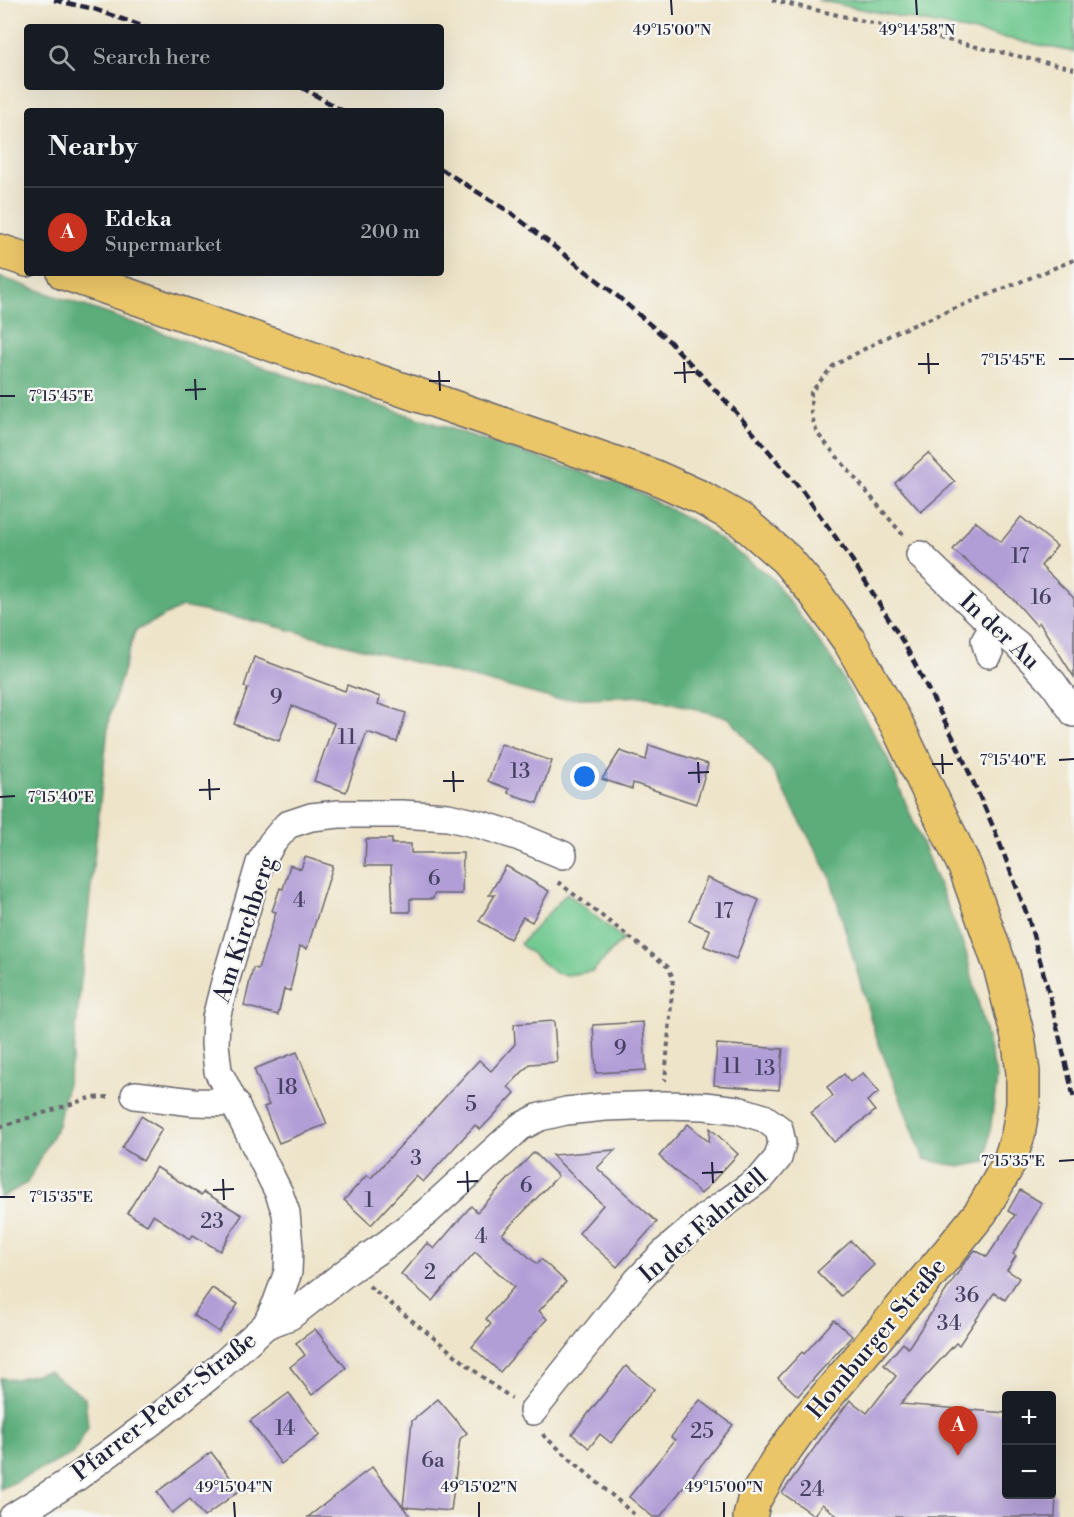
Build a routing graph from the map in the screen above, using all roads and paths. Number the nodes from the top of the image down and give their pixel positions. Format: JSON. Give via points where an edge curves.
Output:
{"nodes":[{"id":1,"x":772,"y":0,"type":"edge"},
{"id":2,"x":1074,"y":69,"type":"edge"},
{"id":3,"x":0,"y":251,"type":"edge"},
{"id":4,"x":24,"y":259,"type":"edge"},
{"id":5,"x":1074,"y":260,"type":"edge"},
{"id":6,"x":73,"y":276,"type":"edge"},
{"id":7,"x":920,"y":555,"type":"joint"},
{"id":8,"x":994,"y":626,"type":"junction"},
{"id":9,"x":989,"y":654,"type":"dead end"},
{"id":10,"x":1074,"y":713,"type":"edge"},
{"id":11,"x":563,"y":855,"type":"dead end"},
{"id":12,"x":557,"y":881,"type":"dead end"},
{"id":13,"x":135,"y":1095,"type":"joint"},
{"id":14,"x":235,"y":1103,"type":"junction"},
{"id":15,"x":663,"y":1105,"type":"junction"},
{"id":16,"x":0,"y":1127,"type":"edge"},
{"id":17,"x":350,"y":1270,"type":"junction"},
{"id":18,"x":266,"y":1325,"type":"junction"},
{"id":19,"x":533,"y":1411,"type":"junction"},
{"id":20,"x":13,"y":1517,"type":"edge"},
{"id":21,"x":637,"y":1517,"type":"edge"},
{"id":22,"x":750,"y":1517,"type":"edge"}],
"edges":[{"from":1,"to":2,"type":"path"},
{"from":3,"to":4,"type":"main road"},
{"from":5,"to":7,"type":"path","via":[[894,333],[833,366],[811,392],[811,414],[817,433]]},
{"from":6,"to":22,"type":"main road","name":"Homburger Straße","via":[[653,476],[700,496],[741,520],[786,559],[856,652],[897,725],[964,867],[1000,966],[1023,1072],[1018,1136],[1009,1163],[981,1212],[805,1422],[754,1500]]},
{"from":7,"to":8,"type":"street","name":"In der Au"},
{"from":8,"to":9,"type":"street","via":[[985,640]]},
{"from":8,"to":10,"type":"street","name":"In der Au","via":[[1017,644],[1053,683]]},
{"from":11,"to":14,"type":"street","name":"Am Kirchberg","via":[[517,836],[448,817],[339,814],[287,825],[260,863],[216,1018],[218,1071]]},
{"from":12,"to":15,"type":"path","via":[[668,968],[673,978]]},
{"from":13,"to":14,"type":"street"},
{"from":13,"to":16,"type":"path","via":[[90,1098]]},
{"from":14,"to":18,"type":"street","name":"Pfarrer-Peter-Straße","via":[[286,1213],[288,1272]]},
{"from":15,"to":17,"type":"street","name":"In der Fahrdell","via":[[566,1111],[520,1127],[427,1212]]},
{"from":15,"to":19,"type":"street","name":"In der Fahrdell","via":[[738,1110],[765,1118],[779,1129],[782,1143],[778,1158],[762,1177],[666,1251],[637,1281]]},
{"from":17,"to":18,"type":"street","name":"In der Fahrdell","via":[[290,1316]]},
{"from":17,"to":19,"type":"path","via":[[495,1387]]},
{"from":18,"to":20,"type":"street","name":"Pfarrer-Peter-Straße","via":[[161,1415],[77,1477]]},
{"from":19,"to":21,"type":"path","via":[[544,1436]]}]}
